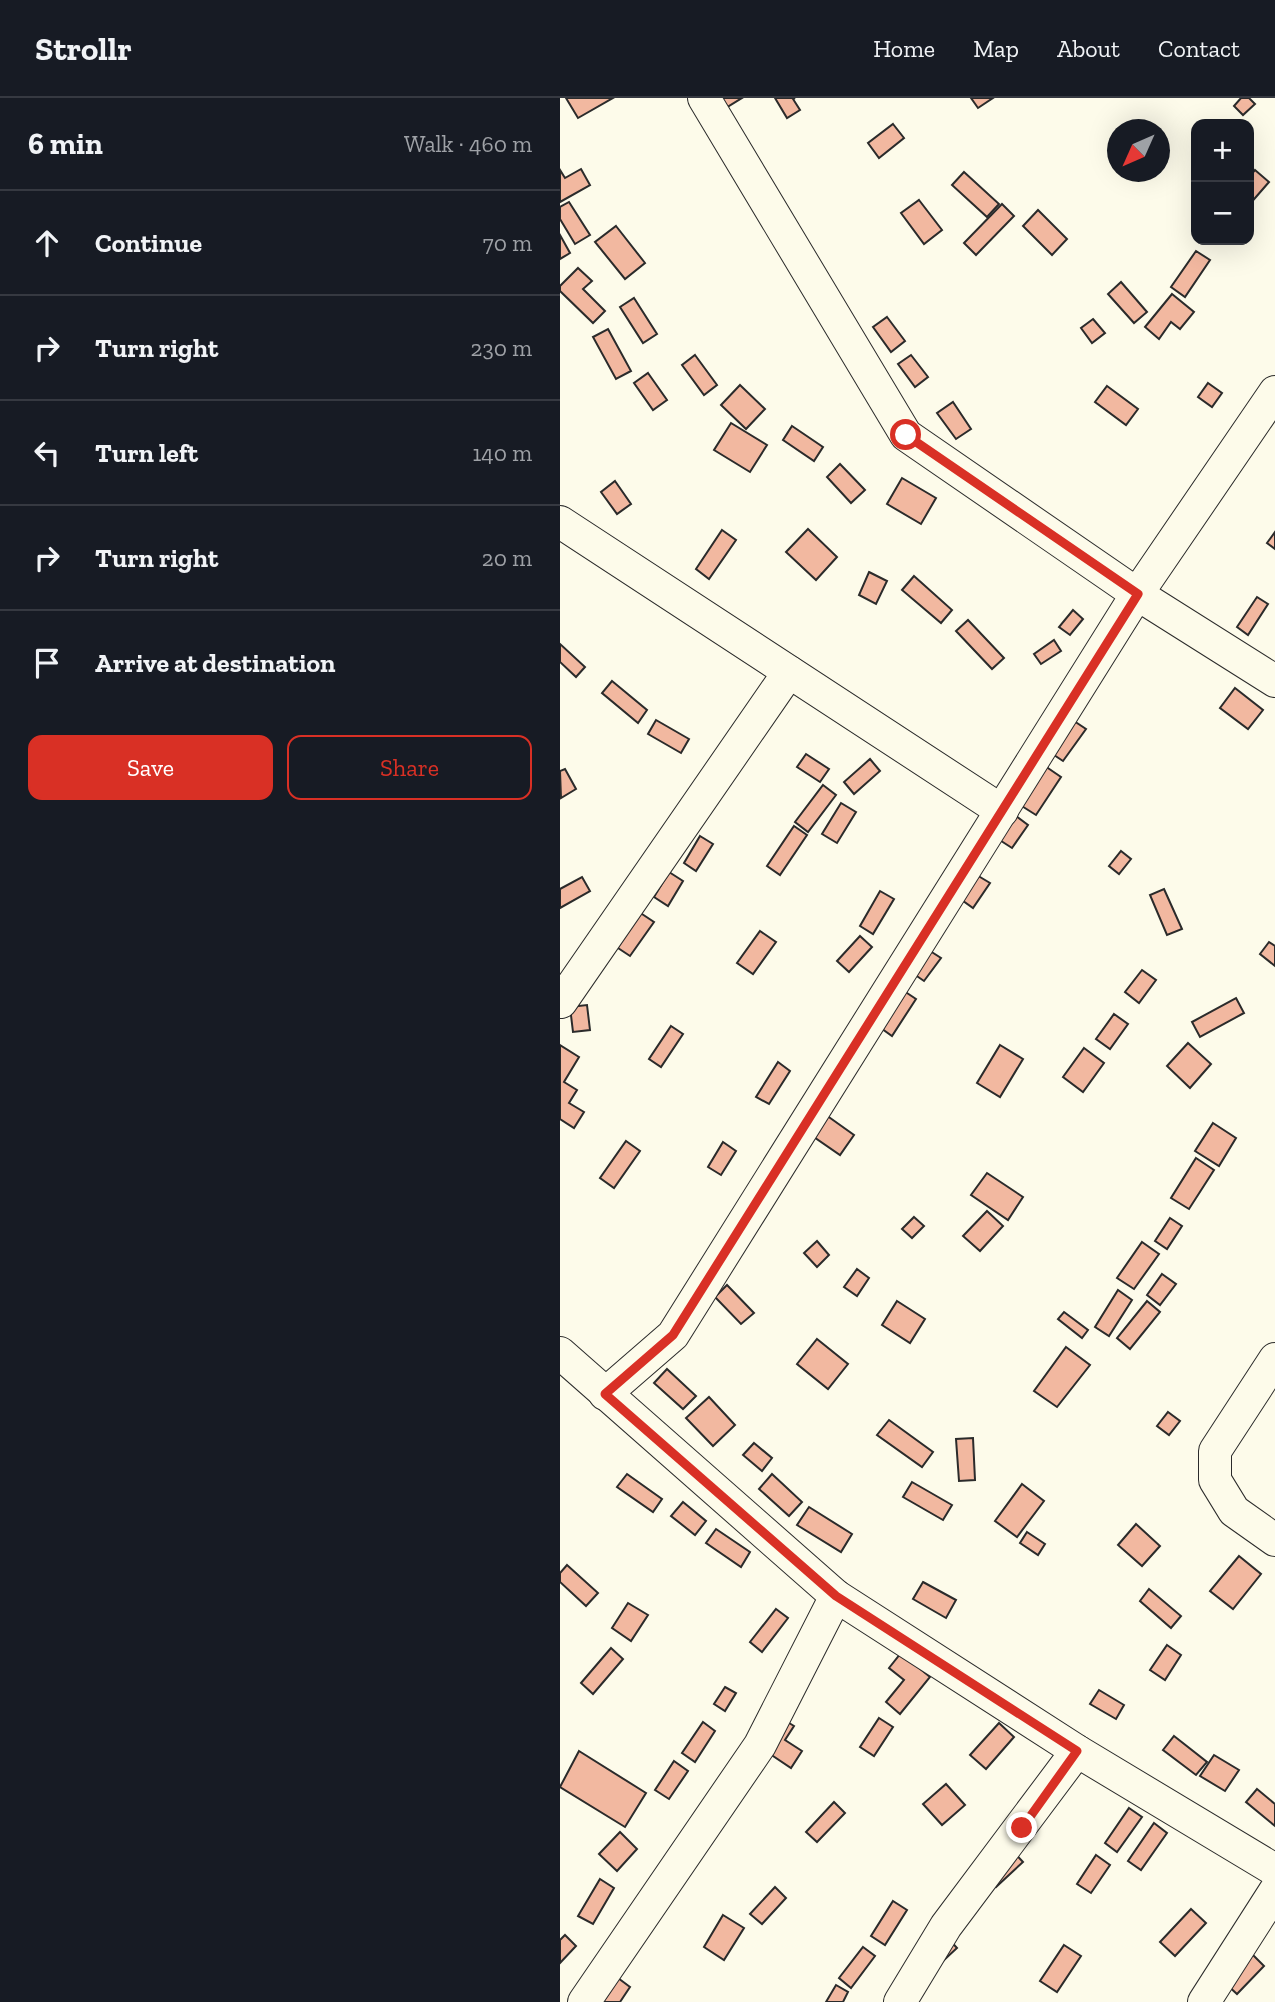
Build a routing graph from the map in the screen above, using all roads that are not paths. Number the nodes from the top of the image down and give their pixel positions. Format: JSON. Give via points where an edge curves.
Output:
{"nodes":[{"id":1,"x":704,"y":98,"type":"edge"},
{"id":2,"x":1275,"y":392,"type":"edge"},
{"id":3,"x":560,"y":522,"type":"edge"},
{"id":4,"x":1138,"y":594,"type":"junction"},
{"id":5,"x":789,"y":672,"type":"junction"},
{"id":6,"x":1275,"y":681,"type":"edge"},
{"id":7,"x":1002,"y":811,"type":"junction"},
{"id":8,"x":561,"y":1002,"type":"edge"},
{"id":9,"x":560,"y":1353,"type":"edge"},
{"id":10,"x":1275,"y":1359,"type":"edge"},
{"id":11,"x":605,"y":1394,"type":"junction"},
{"id":12,"x":1275,"y":1540,"type":"edge"},
{"id":13,"x":836,"y":1596,"type":"junction"},
{"id":14,"x":1077,"y":1751,"type":"junction"},
{"id":15,"x":1275,"y":1870,"type":"edge"},
{"id":16,"x":1275,"y":1891,"type":"edge"},
{"id":17,"x":584,"y":2002,"type":"edge"},
{"id":18,"x":900,"y":2002,"type":"edge"},
{"id":19,"x":1204,"y":2002,"type":"edge"}],
"edges":[{"from":1,"to":4,"type":"street","via":[[906,435]]},
{"from":2,"to":4,"type":"street"},
{"from":3,"to":5,"type":"street"},
{"from":4,"to":6,"type":"street"},
{"from":4,"to":7,"type":"street"},
{"from":5,"to":7,"type":"street"},
{"from":5,"to":8,"type":"street"},
{"from":7,"to":11,"type":"street","via":[[673,1335]]},
{"from":9,"to":11,"type":"street"},
{"from":10,"to":12,"type":"street","via":[[1215,1451],[1215,1480],[1234,1511]]},
{"from":11,"to":13,"type":"street"},
{"from":13,"to":14,"type":"street"},
{"from":13,"to":17,"type":"street","via":[[760,1745]]},
{"from":14,"to":15,"type":"street"},
{"from":14,"to":18,"type":"street","via":[[946,1926]]},
{"from":16,"to":19,"type":"street"}]}
